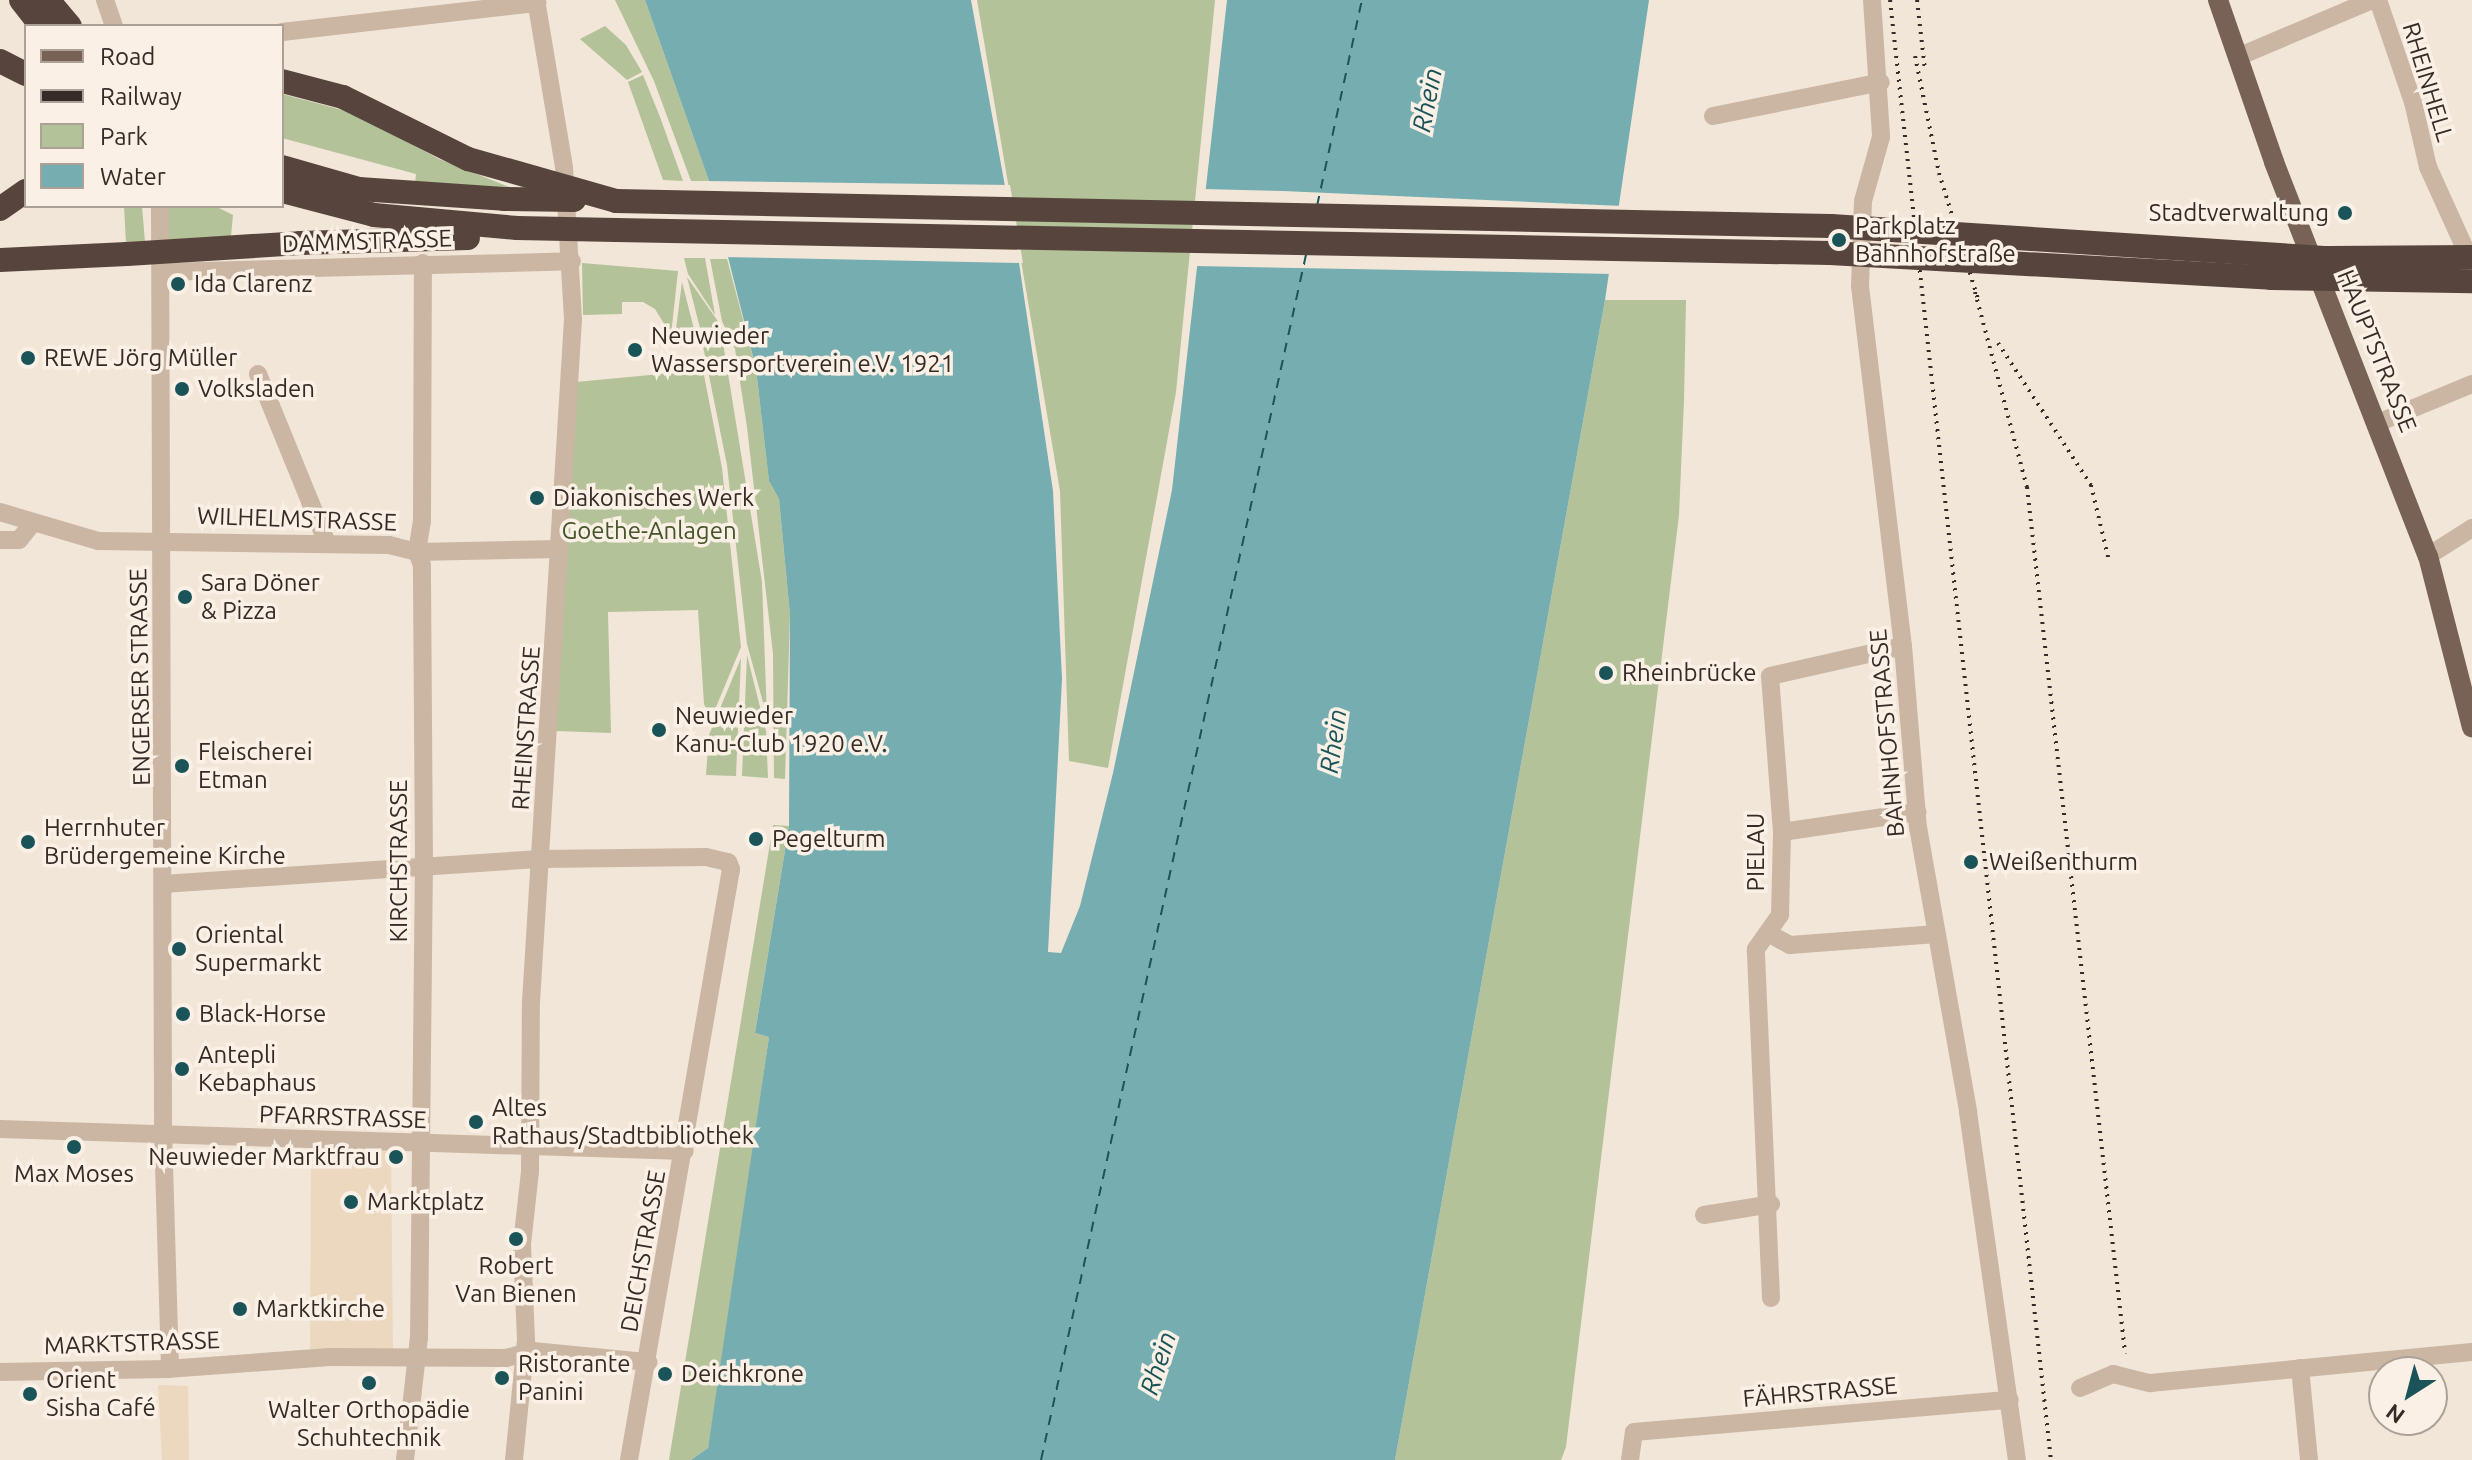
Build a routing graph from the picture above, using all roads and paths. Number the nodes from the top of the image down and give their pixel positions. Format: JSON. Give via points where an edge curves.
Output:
{"nodes":[{"id":1,"x":21,"y":0,"type":"edge"},
{"id":2,"x":48,"y":0,"type":"edge"},
{"id":3,"x":105,"y":0,"type":"edge"},
{"id":4,"x":1872,"y":0,"type":"edge"},
{"id":5,"x":2218,"y":0,"type":"edge"},
{"id":6,"x":2375,"y":0,"type":"edge"},
{"id":7,"x":536,"y":2,"type":"edge"},
{"id":8,"x":39,"y":24,"type":"edge"},
{"id":9,"x":68,"y":24,"type":"edge"},
{"id":10,"x":113,"y":24,"type":"edge"},
{"id":11,"x":284,"y":32,"type":"edge"},
{"id":12,"x":2240,"y":56,"type":"junction"},
{"id":13,"x":0,"y":61,"type":"edge"},
{"id":14,"x":24,"y":73,"type":"edge"},
{"id":15,"x":284,"y":82,"type":"edge"},
{"id":16,"x":1881,"y":82,"type":"junction"},
{"id":17,"x":1713,"y":116,"type":"dead end"},
{"id":18,"x":284,"y":168,"type":"edge"},
{"id":19,"x":24,"y":192,"type":"edge"},
{"id":20,"x":284,"y":192,"type":"edge"},
{"id":21,"x":616,"y":201,"type":"junction"},
{"id":22,"x":160,"y":208,"type":"edge"},
{"id":23,"x":0,"y":209,"type":"edge"},
{"id":24,"x":517,"y":228,"type":"junction"},
{"id":25,"x":2472,"y":257,"type":"edge"},
{"id":26,"x":0,"y":260,"type":"edge"},
{"id":27,"x":572,"y":261,"type":"junction"},
{"id":28,"x":423,"y":263,"type":"junction"},
{"id":29,"x":2472,"y":264,"type":"edge"},
{"id":30,"x":163,"y":272,"type":"junction"},
{"id":31,"x":2472,"y":281,"type":"edge"},
{"id":32,"x":258,"y":374,"type":"dead end"},
{"id":33,"x":2472,"y":384,"type":"edge"},
{"id":34,"x":2380,"y":422,"type":"junction"},
{"id":35,"x":0,"y":512,"type":"edge"},
{"id":36,"x":33,"y":523,"type":"junction"},
{"id":37,"x":2472,"y":528,"type":"edge"},
{"id":38,"x":0,"y":540,"type":"edge"},
{"id":39,"x":163,"y":540,"type":"junction"},
{"id":40,"x":327,"y":543,"type":"junction"},
{"id":41,"x":560,"y":549,"type":"junction"},
{"id":42,"x":417,"y":552,"type":"junction"},
{"id":43,"x":2428,"y":556,"type":"junction"},
{"id":44,"x":1903,"y":646,"type":"junction"},
{"id":45,"x":2472,"y":727,"type":"edge"},
{"id":46,"x":1918,"y":812,"type":"junction"},
{"id":47,"x":1782,"y":832,"type":"junction"},
{"id":48,"x":541,"y":859,"type":"junction"},
{"id":49,"x":424,"y":865,"type":"junction"},
{"id":50,"x":163,"y":884,"type":"junction"},
{"id":51,"x":1768,"y":933,"type":"junction"},
{"id":52,"x":1937,"y":934,"type":"junction"},
{"id":53,"x":0,"y":1129,"type":"edge"},
{"id":54,"x":163,"y":1131,"type":"junction"},
{"id":55,"x":419,"y":1144,"type":"junction"},
{"id":56,"x":529,"y":1147,"type":"junction"},
{"id":57,"x":685,"y":1151,"type":"junction"},
{"id":58,"x":1771,"y":1204,"type":"junction"},
{"id":59,"x":1704,"y":1215,"type":"dead end"},
{"id":60,"x":1771,"y":1298,"type":"dead end"},
{"id":61,"x":2472,"y":1352,"type":"edge"},
{"id":62,"x":522,"y":1354,"type":"junction"},
{"id":63,"x":419,"y":1359,"type":"junction"},
{"id":64,"x":648,"y":1362,"type":"junction"},
{"id":65,"x":2300,"y":1368,"type":"junction"},
{"id":66,"x":170,"y":1369,"type":"junction"},
{"id":67,"x":0,"y":1372,"type":"edge"},
{"id":68,"x":2080,"y":1388,"type":"dead end"},
{"id":69,"x":2010,"y":1400,"type":"junction"},
{"id":70,"x":405,"y":1460,"type":"edge"},
{"id":71,"x":514,"y":1460,"type":"edge"},
{"id":72,"x":629,"y":1460,"type":"edge"},
{"id":73,"x":1630,"y":1460,"type":"edge"},
{"id":74,"x":2017,"y":1460,"type":"edge"},
{"id":75,"x":2309,"y":1460,"type":"edge"}],
"edges":[{"from":1,"to":8,"type":"highway"},
{"from":2,"to":9,"type":"highway"},
{"from":3,"to":10,"type":"street"},
{"from":4,"to":16,"type":"street","name":"BAHNHOFSTRASSE"},
{"from":5,"to":12,"type":"main road","name":"HAUPTSTRASSE"},
{"from":6,"to":12,"type":"street"},
{"from":6,"to":29,"type":"street","name":"RHEINHELL","via":[[2413,102],[2428,167]]},
{"from":7,"to":11,"type":"street"},
{"from":7,"to":27,"type":"street","name":"RHEINSTRASSE","via":[[564,167]]},
{"from":12,"to":34,"type":"main road","name":"HAUPTSTRASSE","via":[[2328,307]]},
{"from":13,"to":14,"type":"highway"},
{"from":15,"to":21,"type":"highway","bridge":true,"via":[[343,97],[490,167]]},
{"from":16,"to":17,"type":"street"},
{"from":16,"to":44,"type":"street","name":"BAHNHOFSTRASSE","via":[[1881,137],[1863,201],[1858,251]]},
{"from":18,"to":21,"type":"highway","bridge":true,"via":[[397,194]]},
{"from":19,"to":23,"type":"highway"},
{"from":20,"to":24,"type":"highway","via":[[374,215]]},
{"from":21,"to":25,"type":"highway","bridge":true,"via":[[1778,224],[2328,258]]},
{"from":22,"to":30,"type":"street","name":"ENGERSER STRASSE"},
{"from":24,"to":26,"type":"highway","bridge":true,"via":[[465,238]]},
{"from":24,"to":31,"type":"highway","bridge":true,"via":[[1830,253],[2271,278]]},
{"from":27,"to":28,"type":"street","name":"DAMMSTRASSE"},
{"from":27,"to":41,"type":"street","name":"RHEINSTRASSE","via":[[571,384]]},
{"from":28,"to":30,"type":"street","name":"DAMMSTRASSE"},
{"from":28,"to":42,"type":"street","name":"KIRCHSTRASSE","via":[[422,522]]},
{"from":30,"to":39,"type":"street","name":"ENGERSER STRASSE"},
{"from":32,"to":40,"type":"street"},
{"from":33,"to":34,"type":"street"},
{"from":34,"to":43,"type":"main road","name":"HAUPTSTRASSE"},
{"from":35,"to":36,"type":"street","name":"WILHELMSTRASSE"},
{"from":36,"to":38,"type":"street","via":[[25,538]]},
{"from":36,"to":39,"type":"street","name":"WILHELMSTRASSE","via":[[98,541]]},
{"from":37,"to":43,"type":"street"},
{"from":39,"to":40,"type":"street","name":"WILHELMSTRASSE"},
{"from":39,"to":50,"type":"street","name":"ENGERSER STRASSE"},
{"from":40,"to":42,"type":"street","name":"WILHELMSTRASSE","via":[[406,546]]},
{"from":41,"to":42,"type":"street","name":"WILHELMSTRASSE"},
{"from":41,"to":48,"type":"street","name":"RHEINSTRASSE"},
{"from":42,"to":49,"type":"street","name":"KIRCHSTRASSE","via":[[422,565]]},
{"from":43,"to":45,"type":"main road","name":"HAUPTSTRASSE"},
{"from":44,"to":46,"type":"street","name":"BAHNHOFSTRASSE"},
{"from":44,"to":47,"type":"street","name":"PIELAU","via":[[1770,676]]},
{"from":46,"to":47,"type":"street"},
{"from":46,"to":52,"type":"street","name":"BAHNHOFSTRASSE"},
{"from":47,"to":51,"type":"street","name":"PIELAU","via":[[1780,915]]},
{"from":48,"to":49,"type":"street"},
{"from":48,"to":56,"type":"street","name":"RHEINSTRASSE","via":[[531,1002]]},
{"from":48,"to":57,"type":"street","name":"DEICHSTRASSE","via":[[706,857],[728,862]]},
{"from":49,"to":50,"type":"street"},
{"from":49,"to":55,"type":"street","name":"KIRCHSTRASSE"},
{"from":50,"to":54,"type":"street","name":"ENGERSER STRASSE"},
{"from":51,"to":52,"type":"street","via":[[1790,945]]},
{"from":51,"to":58,"type":"street","name":"PIELAU","via":[[1756,949]]},
{"from":52,"to":69,"type":"street","name":"BAHNHOFSTRASSE"},
{"from":53,"to":54,"type":"street","name":"PFARRSTRASSE"},
{"from":54,"to":55,"type":"street","name":"PFARRSTRASSE"},
{"from":54,"to":66,"type":"street","name":"ENGERSER STRASSE"},
{"from":55,"to":56,"type":"street","name":"PFARRSTRASSE"},
{"from":55,"to":63,"type":"street","name":"KIRCHSTRASSE"},
{"from":56,"to":57,"type":"street","name":"PFARRSTRASSE"},
{"from":56,"to":62,"type":"street","name":"RHEINSTRASSE"},
{"from":57,"to":64,"type":"street","name":"DEICHSTRASSE"},
{"from":58,"to":59,"type":"street"},
{"from":58,"to":60,"type":"street","name":"PIELAU"},
{"from":61,"to":65,"type":"street"},
{"from":62,"to":63,"type":"street","name":"MARKTSTRASSE"},
{"from":62,"to":64,"type":"street","name":"MARKTSTRASSE"},
{"from":62,"to":71,"type":"street","name":"RHEINSTRASSE"},
{"from":63,"to":66,"type":"street","name":"MARKTSTRASSE","via":[[330,1357]]},
{"from":63,"to":70,"type":"street","name":"KIRCHSTRASSE"},
{"from":64,"to":72,"type":"street","name":"DEICHSTRASSE"},
{"from":65,"to":68,"type":"street","via":[[2150,1383],[2113,1374]]},
{"from":65,"to":75,"type":"street"},
{"from":66,"to":67,"type":"street","name":"MARKTSTRASSE"},
{"from":69,"to":73,"type":"street","name":"FÄHRSTRASSE","via":[[1634,1432]]},
{"from":69,"to":74,"type":"street","name":"BAHNHOFSTRASSE"}]}
